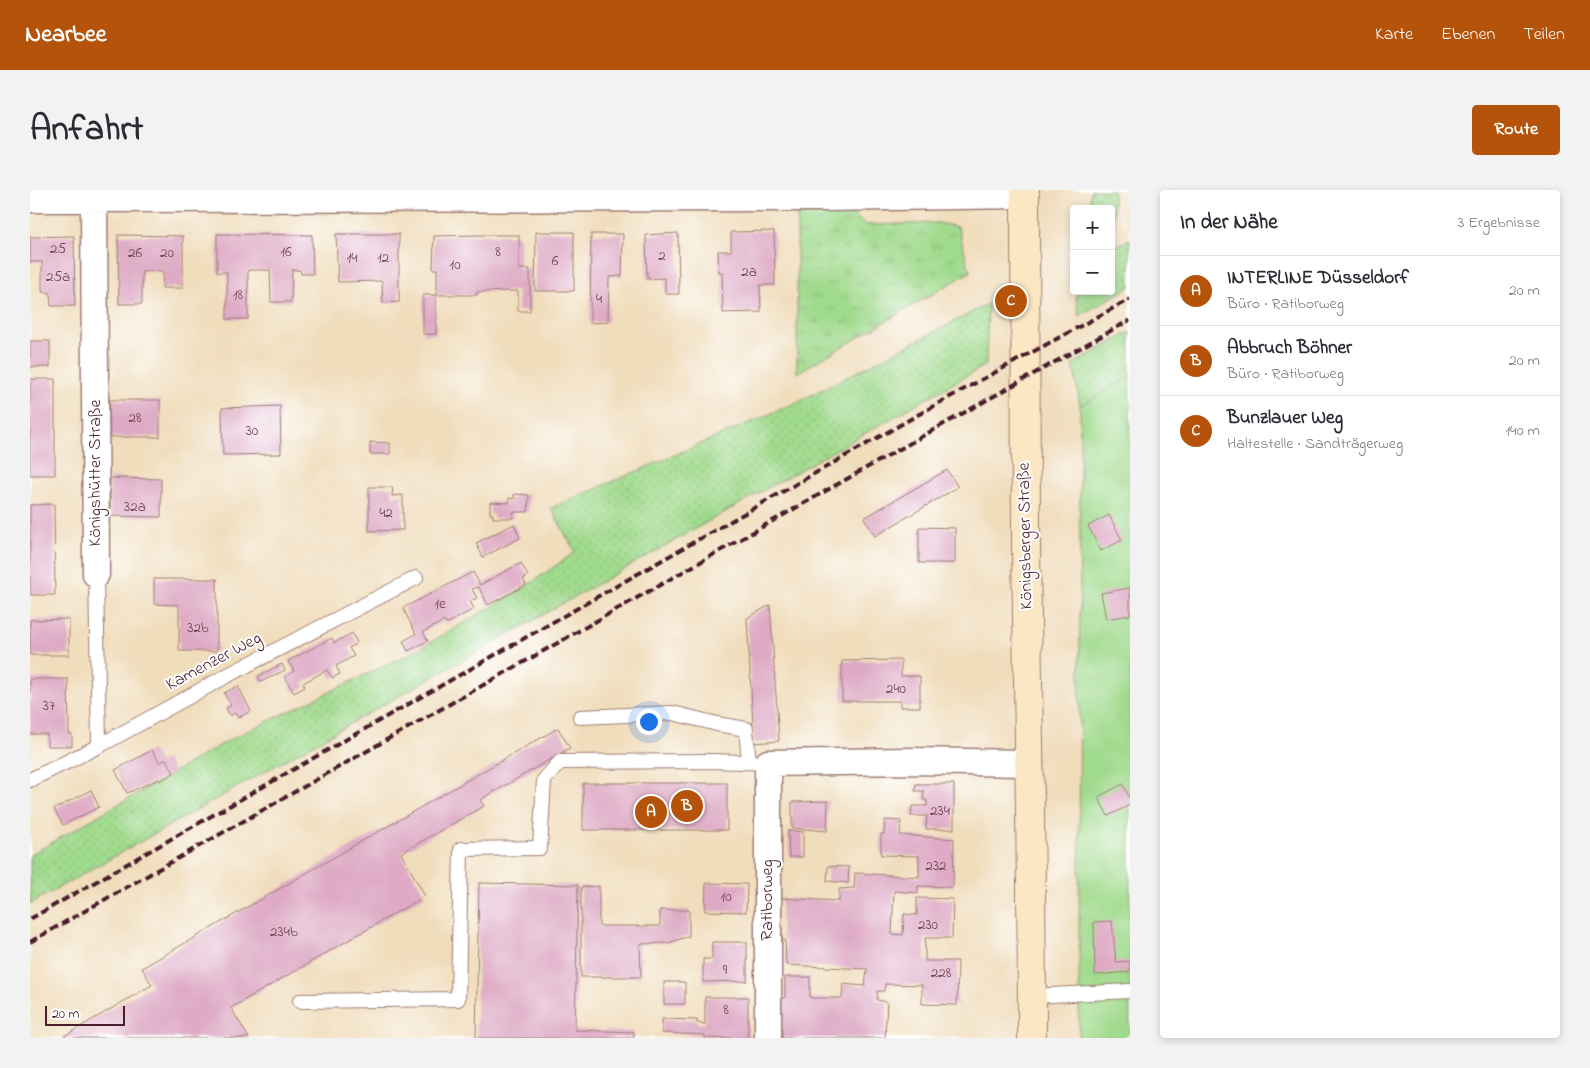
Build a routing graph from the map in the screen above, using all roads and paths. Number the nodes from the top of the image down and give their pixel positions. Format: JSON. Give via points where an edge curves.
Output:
{"nodes":[{"id":1,"x":1025,"y":192,"type":"edge"},
{"id":2,"x":431,"y":194,"type":"edge"},
{"id":3,"x":808,"y":194,"type":"edge"},
{"id":4,"x":30,"y":199,"type":"edge"},
{"id":5,"x":94,"y":200,"type":"junction"},
{"id":6,"x":96,"y":574,"type":"joint"},
{"id":7,"x":416,"y":578,"type":"dead end"},
{"id":8,"x":580,"y":717,"type":"dead end"},
{"id":9,"x":99,"y":746,"type":"junction"},
{"id":10,"x":758,"y":763,"type":"junction"},
{"id":11,"x":1030,"y":763,"type":"junction"},
{"id":12,"x":30,"y":780,"type":"edge"},
{"id":13,"x":1130,"y":991,"type":"edge"},
{"id":14,"x":1032,"y":996,"type":"junction"},
{"id":15,"x":300,"y":1001,"type":"dead end"},
{"id":16,"x":768,"y":1038,"type":"edge"},
{"id":17,"x":1032,"y":1038,"type":"edge"}],
"edges":[{"from":1,"to":3,"type":"street"},
{"from":1,"to":11,"type":"main road","name":"Königsberger Straße"},
{"from":2,"to":3,"type":"street"},
{"from":2,"to":5,"type":"street"},
{"from":4,"to":5,"type":"street"},
{"from":5,"to":6,"type":"street","name":"Königshütter Straße"},
{"from":6,"to":9,"type":"lane","name":"Königshütter Straße"},
{"from":7,"to":9,"type":"lane","name":"Kamenzer Weg"},
{"from":8,"to":10,"type":"lane","via":[[673,713],[746,729]]},
{"from":9,"to":12,"type":"lane","name":"Kamenzer Weg"},
{"from":10,"to":11,"type":"street"},
{"from":10,"to":15,"type":"lane","via":[[560,762],[544,780],[540,848],[461,849],[458,999]]},
{"from":10,"to":16,"type":"street","name":"Ratiborweg"},
{"from":11,"to":14,"type":"main road","name":"Königsberger Straße"},
{"from":13,"to":14,"type":"lane"},
{"from":14,"to":17,"type":"main road","name":"Königsberger Straße"}]}
